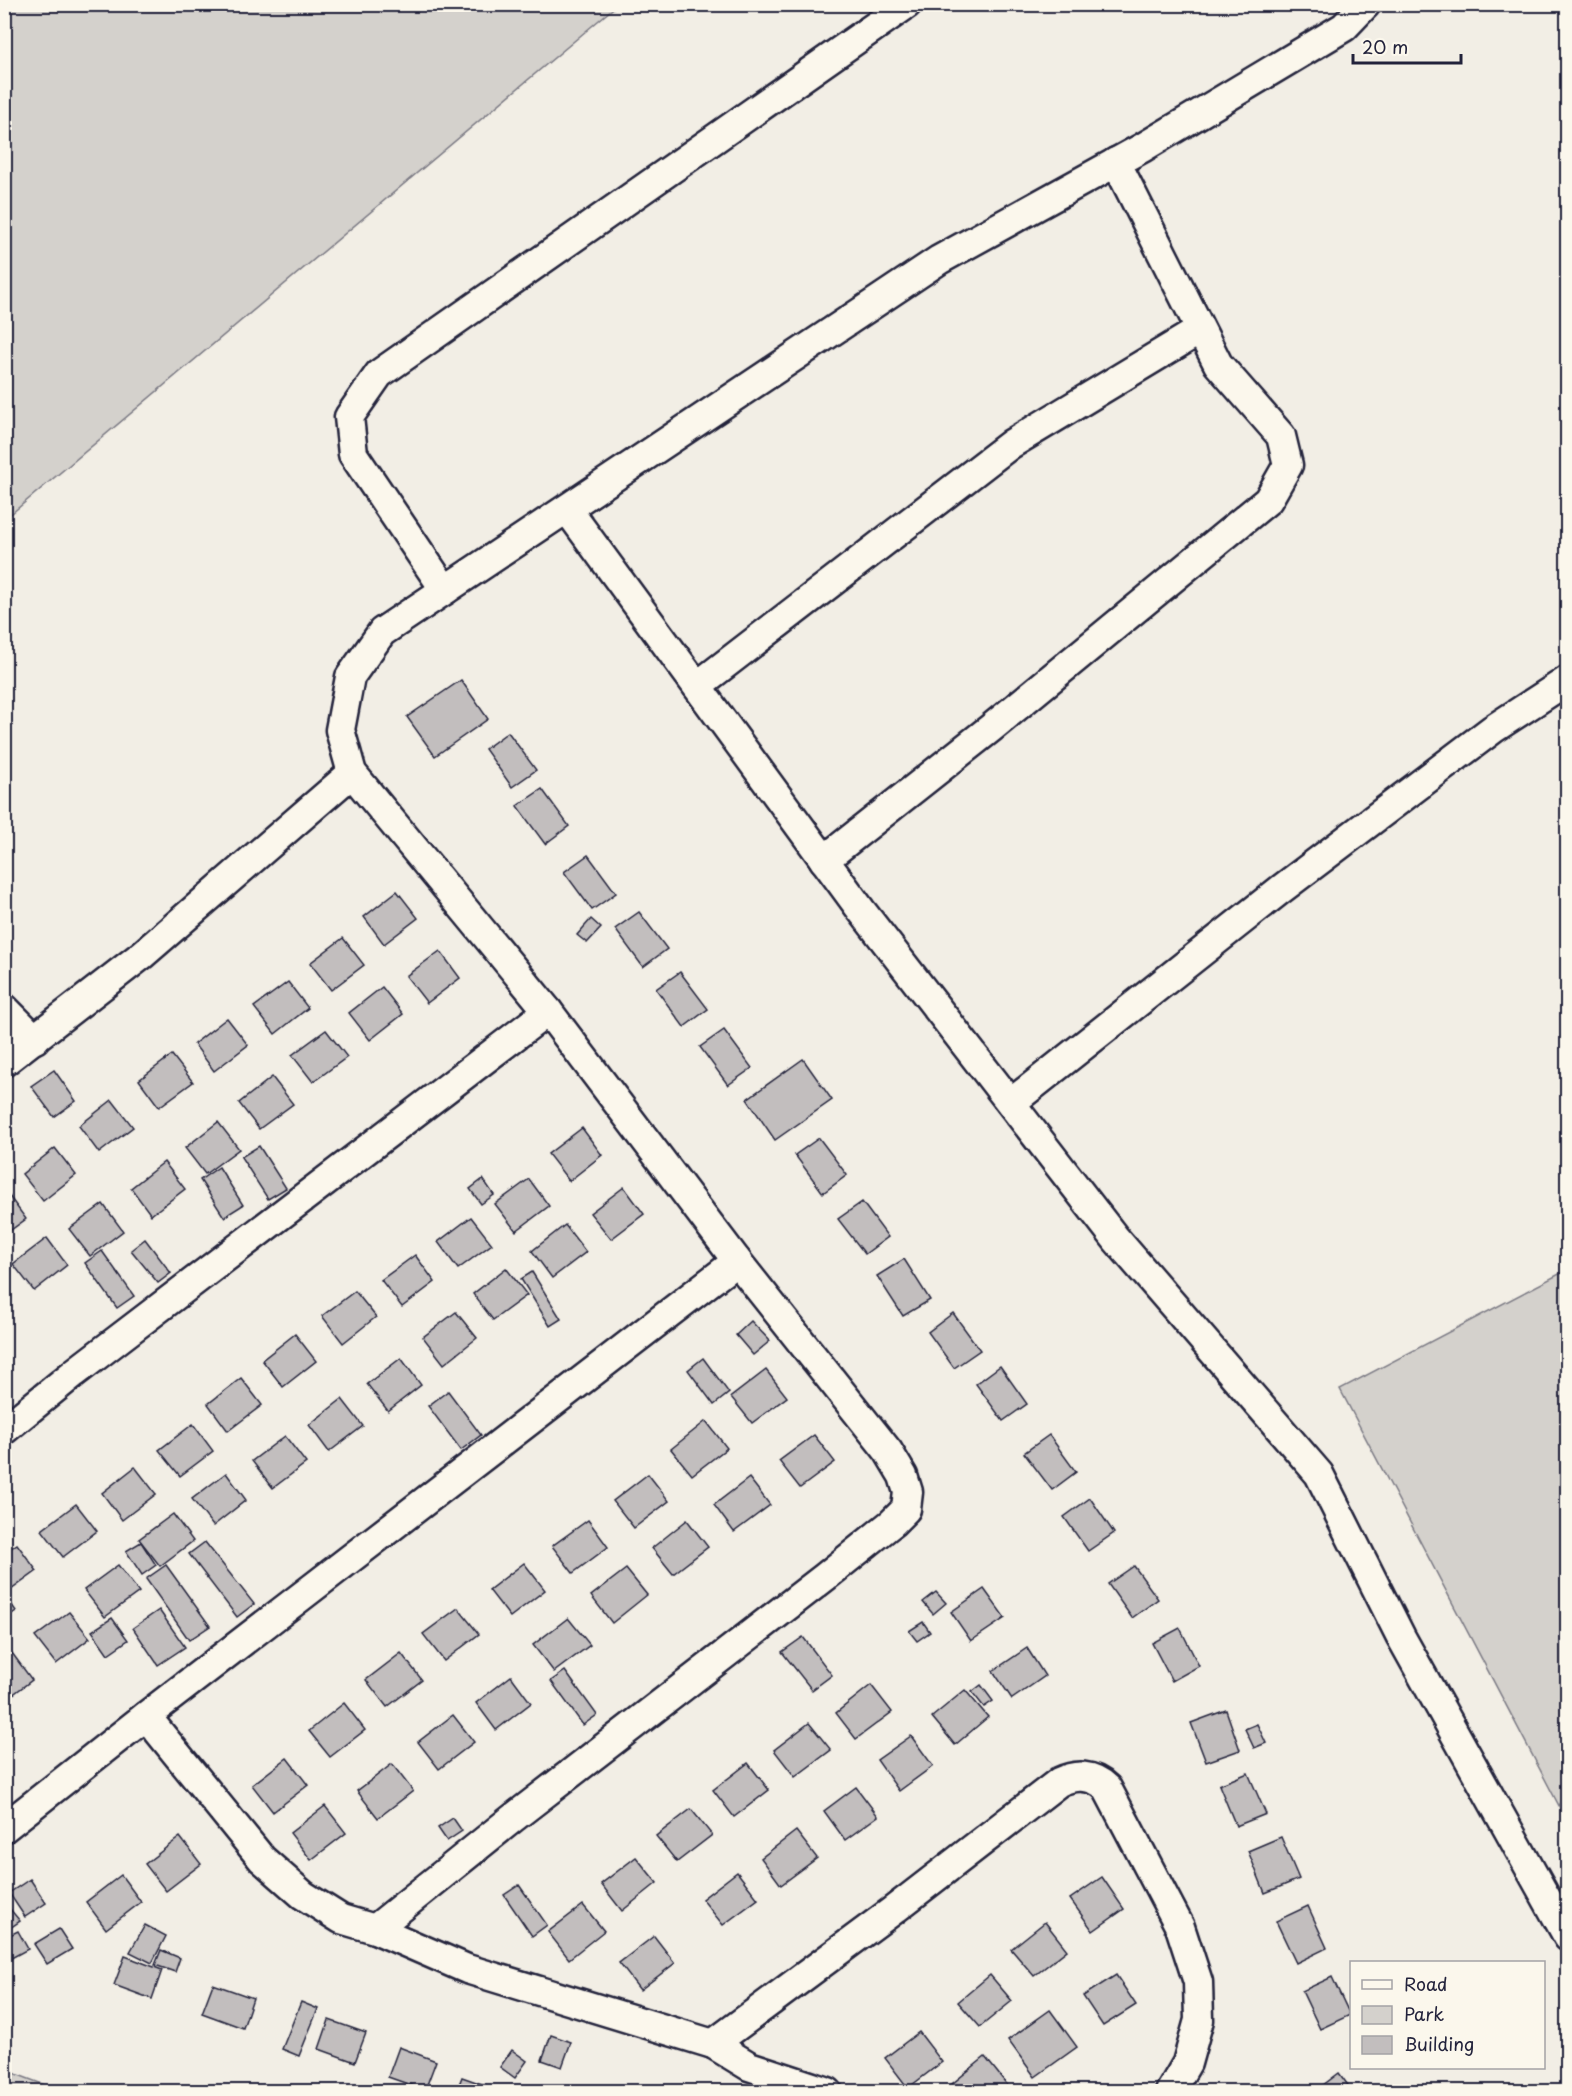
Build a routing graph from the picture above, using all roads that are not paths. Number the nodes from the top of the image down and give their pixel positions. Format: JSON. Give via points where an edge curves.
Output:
{"nodes":[{"id":1,"x":907,"y":4,"type":"edge"},
{"id":2,"x":1366,"y":4,"type":"edge"},
{"id":3,"x":1116,"y":162,"type":"junction"},
{"id":4,"x":1200,"y":330,"type":"junction"},
{"id":5,"x":567,"y":509,"type":"junction"},
{"id":6,"x":445,"y":590,"type":"junction"},
{"id":7,"x":1568,"y":680,"type":"edge"},
{"id":8,"x":697,"y":686,"type":"junction"},
{"id":9,"x":352,"y":773,"type":"junction"},
{"id":10,"x":824,"y":860,"type":"junction"},
{"id":11,"x":4,"y":1008,"type":"edge"},
{"id":12,"x":548,"y":1011,"type":"junction"},
{"id":13,"x":35,"y":1039,"type":"junction"},
{"id":14,"x":4,"y":1062,"type":"edge"},
{"id":15,"x":1011,"y":1103,"type":"junction"},
{"id":16,"x":737,"y":1261,"type":"junction"},
{"id":17,"x":4,"y":1430,"type":"edge"},
{"id":18,"x":146,"y":1716,"type":"junction"},
{"id":19,"x":4,"y":1828,"type":"edge"},
{"id":20,"x":375,"y":1929,"type":"junction"},
{"id":21,"x":1568,"y":1937,"type":"edge"},
{"id":22,"x":713,"y":2044,"type":"junction"},
{"id":23,"x":828,"y":2091,"type":"edge"},
{"id":24,"x":1170,"y":2091,"type":"edge"}],
"edges":[{"from":1,"to":6,"type":"street","via":[[379,374],[349,417],[353,454]]},
{"from":2,"to":3,"type":"street","via":[[1344,27]]},
{"from":3,"to":4,"type":"street"},
{"from":3,"to":5,"type":"street","via":[[939,260]]},
{"from":4,"to":8,"type":"street","via":[[1011,444]]},
{"from":4,"to":10,"type":"street","via":[[1218,364],[1281,436],[1288,465],[1268,500]]},
{"from":5,"to":6,"type":"street"},
{"from":5,"to":8,"type":"street"},
{"from":6,"to":9,"type":"street","via":[[382,632],[350,677],[340,730]]},
{"from":7,"to":15,"type":"street","via":[[1493,729],[1299,876]]},
{"from":8,"to":10,"type":"street"},
{"from":9,"to":12,"type":"street"},
{"from":9,"to":13,"type":"street","via":[[142,955]]},
{"from":10,"to":15,"type":"street"},
{"from":11,"to":13,"type":"street"},
{"from":12,"to":16,"type":"street"},
{"from":12,"to":17,"type":"street"},
{"from":13,"to":14,"type":"street"},
{"from":15,"to":21,"type":"street","via":[[1116,1239],[1319,1474],[1401,1637]]},
{"from":16,"to":18,"type":"street"},
{"from":16,"to":20,"type":"street","via":[[888,1451],[908,1492],[906,1509],[825,1577]]},
{"from":18,"to":19,"type":"street"},
{"from":18,"to":20,"type":"street","via":[[262,1858],[303,1895],[341,1919]]},
{"from":20,"to":22,"type":"street","via":[[467,1969]]},
{"from":22,"to":23,"type":"street","via":[[749,2066]]},
{"from":22,"to":24,"type":"street","via":[[1059,1782],[1089,1776],[1100,1780],[1113,1798],[1180,1927],[1198,1982],[1199,2020],[1187,2063]]}]}
